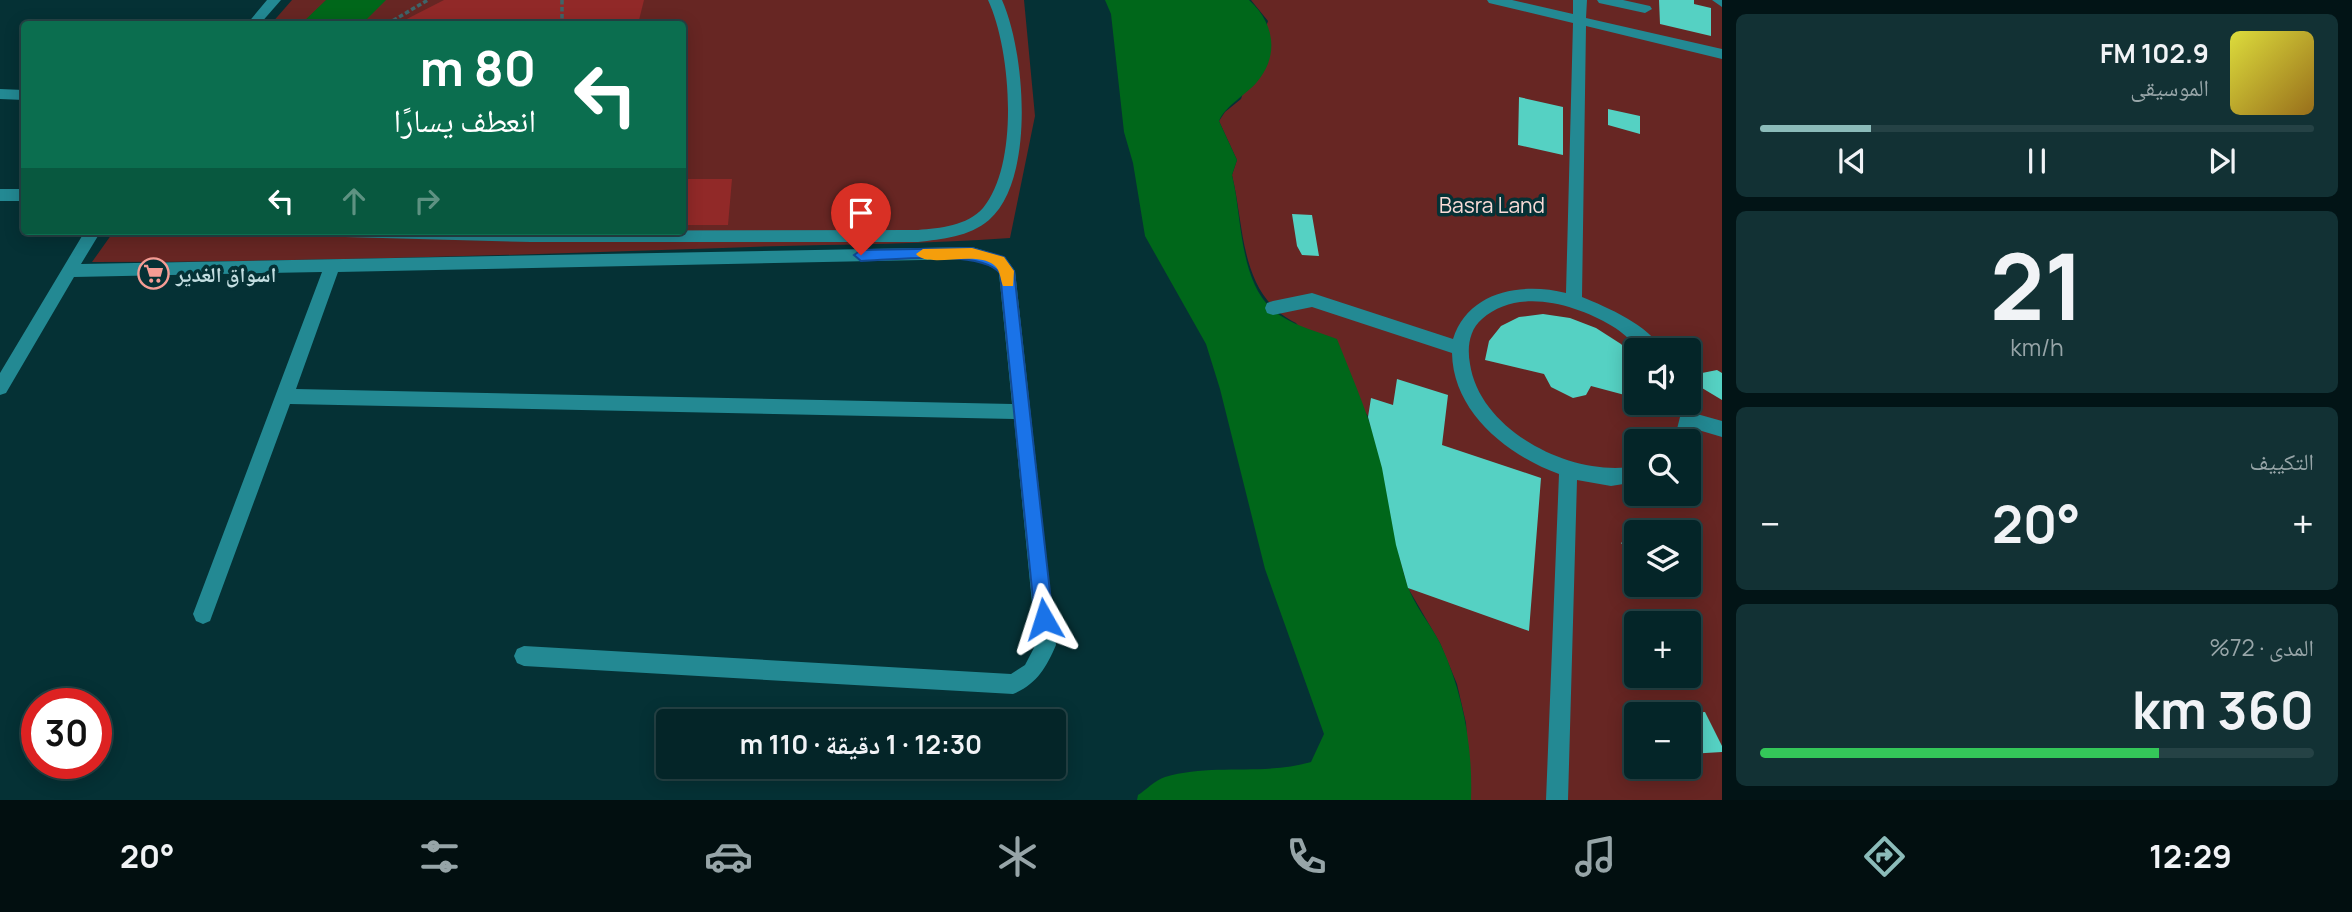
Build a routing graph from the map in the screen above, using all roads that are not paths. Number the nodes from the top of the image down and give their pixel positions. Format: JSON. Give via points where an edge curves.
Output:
{"nodes":[{"id":1,"x":274,"y":0,"type":"edge"},
{"id":2,"x":995,"y":0,"type":"edge"},
{"id":3,"x":1494,"y":0,"type":"edge"},
{"id":4,"x":1580,"y":0,"type":"edge"},
{"id":5,"x":1604,"y":0,"type":"edge"},
{"id":6,"x":1645,"y":9,"type":"dead end"},
{"id":7,"x":1579,"y":20,"type":"junction"},
{"id":8,"x":256,"y":21,"type":"edge"},
{"id":9,"x":1722,"y":54,"type":"edge"},
{"id":10,"x":0,"y":94,"type":"edge"},
{"id":11,"x":21,"y":95,"type":"edge"},
{"id":12,"x":0,"y":195,"type":"edge"},
{"id":13,"x":21,"y":195,"type":"edge"},
{"id":14,"x":91,"y":235,"type":"edge"},
{"id":15,"x":494,"y":235,"type":"edge"},
{"id":16,"x":333,"y":265,"type":"junction"},
{"id":17,"x":70,"y":271,"type":"junction"},
{"id":18,"x":1574,"y":301,"type":"junction"},
{"id":19,"x":1273,"y":308,"type":"dead end"},
{"id":20,"x":1642,"y":338,"type":"edge"},
{"id":21,"x":1459,"y":348,"type":"junction"},
{"id":22,"x":0,"y":388,"type":"edge"},
{"id":23,"x":284,"y":396,"type":"junction"},
{"id":24,"x":1022,"y":412,"type":"junction"},
{"id":25,"x":1695,"y":415,"type":"edge"},
{"id":26,"x":1722,"y":429,"type":"edge"},
{"id":27,"x":1568,"y":468,"type":"junction"},
{"id":28,"x":1624,"y":477,"type":"edge"},
{"id":29,"x":203,"y":614,"type":"dead end"},
{"id":30,"x":524,"y":656,"type":"dead end"},
{"id":31,"x":1558,"y":800,"type":"edge"}],
"edges":[{"from":1,"to":8,"type":"street"},
{"from":2,"to":15,"type":"street","via":[[1011,42],[1016,112],[1003,183],[990,210],[974,225],[918,236]]},
{"from":3,"to":7,"type":"street"},
{"from":4,"to":7,"type":"street"},
{"from":5,"to":6,"type":"street"},
{"from":7,"to":9,"type":"street"},
{"from":7,"to":18,"type":"street"},
{"from":10,"to":11,"type":"street"},
{"from":12,"to":13,"type":"street"},
{"from":14,"to":17,"type":"street"},
{"from":16,"to":17,"type":"street"},
{"from":16,"to":23,"type":"street"},
{"from":16,"to":24,"type":"street","via":[[972,253],[999,261],[1007,271]]},
{"from":17,"to":22,"type":"street"},
{"from":18,"to":20,"type":"street","via":[[1609,315]]},
{"from":18,"to":21,"type":"street","via":[[1540,295],[1509,297],[1483,307],[1466,325]]},
{"from":19,"to":21,"type":"street","via":[[1312,300]]},
{"from":21,"to":27,"type":"street","via":[[1463,378],[1499,437]]},
{"from":23,"to":24,"type":"street"},
{"from":23,"to":29,"type":"street"},
{"from":24,"to":30,"type":"street","via":[[1046,645],[1032,672],[1013,684]]},
{"from":25,"to":26,"type":"street"},
{"from":27,"to":28,"type":"street","via":[[1589,475]]},
{"from":27,"to":31,"type":"street"}]}
